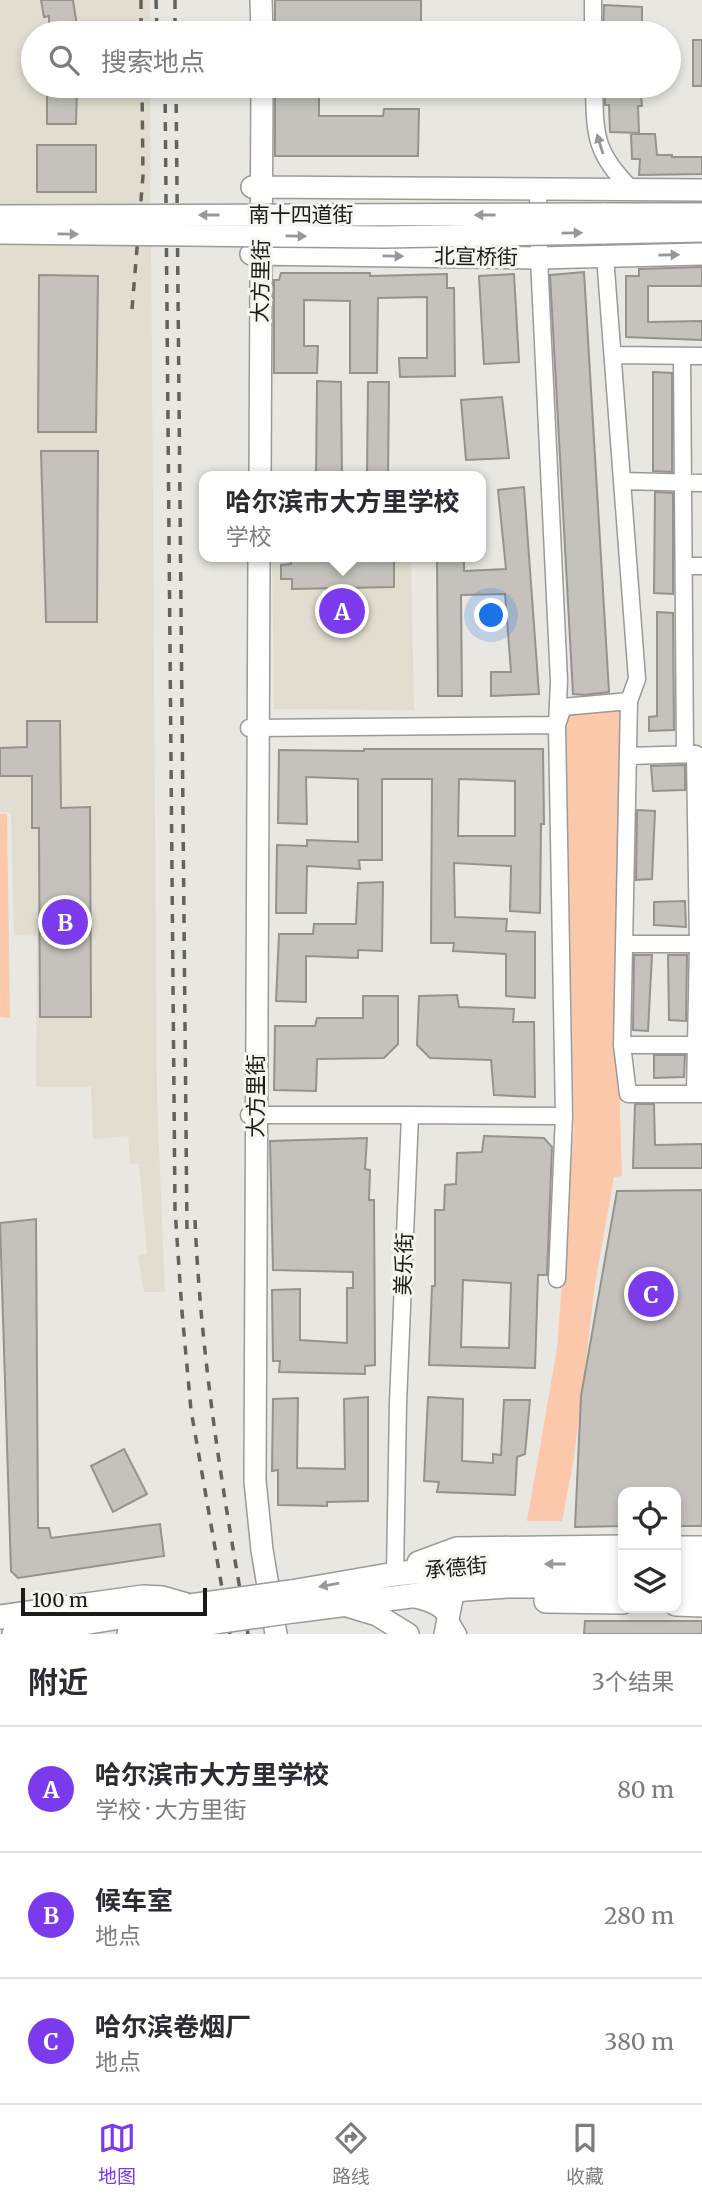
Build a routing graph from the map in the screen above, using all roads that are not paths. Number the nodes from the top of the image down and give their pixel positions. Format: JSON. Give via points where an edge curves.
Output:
{"nodes":[{"id":1,"x":252,"y":0,"type":"edge"},
{"id":2,"x":261,"y":0,"type":"edge"},
{"id":3,"x":593,"y":0,"type":"edge"},
{"id":4,"x":252,"y":21,"type":"edge"},
{"id":5,"x":262,"y":21,"type":"edge"},
{"id":6,"x":593,"y":21,"type":"edge"},
{"id":7,"x":253,"y":98,"type":"edge"},
{"id":8,"x":261,"y":98,"type":"edge"},
{"id":9,"x":594,"y":98,"type":"edge"},
{"id":10,"x":257,"y":187,"type":"junction"},
{"id":11,"x":538,"y":190,"type":"junction"},
{"id":12,"x":702,"y":190,"type":"edge"},
{"id":13,"x":633,"y":191,"type":"junction"},
{"id":14,"x":702,"y":214,"type":"edge"},
{"id":15,"x":0,"y":216,"type":"edge"},
{"id":16,"x":603,"y":223,"type":"junction"},
{"id":17,"x":702,"y":231,"type":"edge"},
{"id":18,"x":0,"y":233,"type":"edge"},
{"id":19,"x":256,"y":254,"type":"junction"},
{"id":20,"x":702,"y":254,"type":"edge"},
{"id":21,"x":605,"y":256,"type":"junction"},
{"id":22,"x":539,"y":258,"type":"junction"},
{"id":23,"x":613,"y":355,"type":"junction"},
{"id":24,"x":682,"y":356,"type":"junction"},
{"id":25,"x":702,"y":356,"type":"edge"},
{"id":26,"x":250,"y":471,"type":"edge"},
{"id":27,"x":260,"y":471,"type":"edge"},
{"id":28,"x":622,"y":481,"type":"junction"},
{"id":29,"x":684,"y":482,"type":"junction"},
{"id":30,"x":702,"y":482,"type":"edge"},
{"id":31,"x":250,"y":562,"type":"edge"},
{"id":32,"x":259,"y":562,"type":"edge"},
{"id":33,"x":684,"y":566,"type":"junction"},
{"id":34,"x":702,"y":566,"type":"edge"},
{"id":35,"x":685,"y":645,"type":"junction"},
{"id":36,"x":702,"y":645,"type":"edge"},
{"id":37,"x":629,"y":701,"type":"junction"},
{"id":38,"x":557,"y":725,"type":"junction"},
{"id":39,"x":694,"y":726,"type":"edge"},
{"id":40,"x":253,"y":728,"type":"junction"},
{"id":41,"x":694,"y":754,"type":"edge"},
{"id":42,"x":629,"y":756,"type":"junction"},
{"id":43,"x":699,"y":861,"type":"edge"},
{"id":44,"x":624,"y":944,"type":"junction"},
{"id":45,"x":700,"y":944,"type":"edge"},
{"id":46,"x":622,"y":1045,"type":"junction"},
{"id":47,"x":700,"y":1045,"type":"edge"},
{"id":48,"x":699,"y":1094,"type":"edge"},
{"id":49,"x":253,"y":1114,"type":"junction"},
{"id":50,"x":410,"y":1115,"type":"junction"},
{"id":51,"x":564,"y":1116,"type":"junction"},
{"id":52,"x":557,"y":1279,"type":"dead end"},
{"id":53,"x":618,"y":1548,"type":"edge"},
{"id":54,"x":681,"y":1548,"type":"edge"},
{"id":55,"x":702,"y":1548,"type":"edge"},
{"id":56,"x":618,"y":1564,"type":"edge"},
{"id":57,"x":681,"y":1565,"type":"edge"},
{"id":58,"x":702,"y":1565,"type":"edge"},
{"id":59,"x":395,"y":1574,"type":"junction"},
{"id":60,"x":618,"y":1585,"type":"edge"},
{"id":61,"x":681,"y":1585,"type":"edge"},
{"id":62,"x":702,"y":1585,"type":"edge"},
{"id":63,"x":414,"y":1596,"type":"junction"},
{"id":64,"x":292,"y":1601,"type":"junction"},
{"id":65,"x":618,"y":1603,"type":"edge"},
{"id":66,"x":342,"y":1604,"type":"junction"},
{"id":67,"x":681,"y":1604,"type":"edge"},
{"id":68,"x":702,"y":1605,"type":"edge"},
{"id":69,"x":192,"y":1615,"type":"junction"},
{"id":70,"x":451,"y":1621,"type":"edge"},
{"id":71,"x":6,"y":1623,"type":"edge"},
{"id":72,"x":129,"y":1634,"type":"edge"},
{"id":73,"x":171,"y":1634,"type":"edge"},
{"id":74,"x":270,"y":1634,"type":"edge"},
{"id":75,"x":276,"y":1634,"type":"edge"},
{"id":76,"x":408,"y":1634,"type":"edge"}],
"edges":[{"from":1,"to":4,"type":"main road"},
{"from":2,"to":5,"type":"main road"},
{"from":3,"to":6,"type":"street"},
{"from":7,"to":10,"type":"main road","name":"大方里街"},
{"from":8,"to":10,"type":"main road","name":"大方里街"},
{"from":13,"to":9,"type":"street","one_way":true,"via":[[613,172],[600,149]]},
{"from":10,"to":11,"type":"main road"},
{"from":10,"to":19,"type":"main road","name":"大方里街"},
{"from":11,"to":13,"type":"main road"},
{"from":11,"to":22,"type":"street"},
{"from":12,"to":13,"type":"main road"},
{"from":14,"to":16,"type":"main road"},
{"from":16,"to":15,"type":"main road","name":"南十四道街","one_way":true,"bridge":true},
{"from":16,"to":17,"type":"main road"},
{"from":18,"to":16,"type":"main road","one_way":true,"bridge":true,"via":[[383,237]]},
{"from":19,"to":22,"type":"main road","name":"北宣桥街","one_way":true},
{"from":19,"to":26,"type":"main road","name":"大方里街"},
{"from":19,"to":27,"type":"main road","name":"大方里街"},
{"from":21,"to":20,"type":"main road","name":"北宣桥街","one_way":true},
{"from":21,"to":22,"type":"main road","name":"北宣桥街"},
{"from":21,"to":23,"type":"street"},
{"from":22,"to":38,"type":"street","via":[[559,681]]},
{"from":23,"to":24,"type":"street"},
{"from":23,"to":28,"type":"street"},
{"from":24,"to":25,"type":"street"},
{"from":24,"to":29,"type":"street"},
{"from":28,"to":29,"type":"street"},
{"from":28,"to":37,"type":"street","via":[[637,679]]},
{"from":29,"to":30,"type":"street"},
{"from":29,"to":33,"type":"street"},
{"from":31,"to":40,"type":"main road","name":"大方里街"},
{"from":32,"to":40,"type":"main road","name":"大方里街"},
{"from":33,"to":34,"type":"street"},
{"from":33,"to":35,"type":"street"},
{"from":35,"to":36,"type":"street"},
{"from":35,"to":39,"type":"street"},
{"from":37,"to":38,"type":"street","via":[[563,707]]},
{"from":37,"to":42,"type":"street"},
{"from":38,"to":40,"type":"street"},
{"from":38,"to":51,"type":"street"},
{"from":39,"to":41,"type":"street"},
{"from":40,"to":49,"type":"main road","name":"大方里街"},
{"from":41,"to":42,"type":"street"},
{"from":41,"to":43,"type":"street"},
{"from":42,"to":44,"type":"street"},
{"from":43,"to":45,"type":"street"},
{"from":44,"to":45,"type":"street"},
{"from":44,"to":46,"type":"street"},
{"from":45,"to":47,"type":"street"},
{"from":46,"to":47,"type":"street"},
{"from":46,"to":48,"type":"street","via":[[628,1094]]},
{"from":47,"to":48,"type":"street"},
{"from":49,"to":50,"type":"street"},
{"from":49,"to":74,"type":"main road","name":"大方里街","via":[[249,1442],[256,1555]]},
{"from":49,"to":75,"type":"main road","name":"大方里街","via":[[255,1481]]},
{"from":50,"to":51,"type":"street"},
{"from":50,"to":59,"type":"street","name":"美乐街"},
{"from":51,"to":52,"type":"street"},
{"from":53,"to":59,"type":"highway","via":[[457,1549]]},
{"from":54,"to":55,"type":"highway"},
{"from":56,"to":59,"type":"highway","name":"承德街","one_way":true,"via":[[490,1564]]},
{"from":57,"to":58,"type":"highway"},
{"from":59,"to":64,"type":"highway","name":"承德街","one_way":true},
{"from":60,"to":63,"type":"highway","name":"承德街","via":[[507,1586]]},
{"from":61,"to":62,"type":"highway"},
{"from":63,"to":66,"type":"highway","name":"承德街"},
{"from":63,"to":70,"type":"highway"},
{"from":64,"to":66,"type":"highway","name":"承德街"},
{"from":64,"to":69,"type":"highway","bridge":true},
{"from":65,"to":70,"type":"highway"},
{"from":66,"to":76,"type":"main road","via":[[377,1615]]},
{"from":67,"to":68,"type":"highway"},
{"from":69,"to":71,"type":"highway"},
{"from":69,"to":72,"type":"highway"},
{"from":69,"to":73,"type":"highway"}]}
